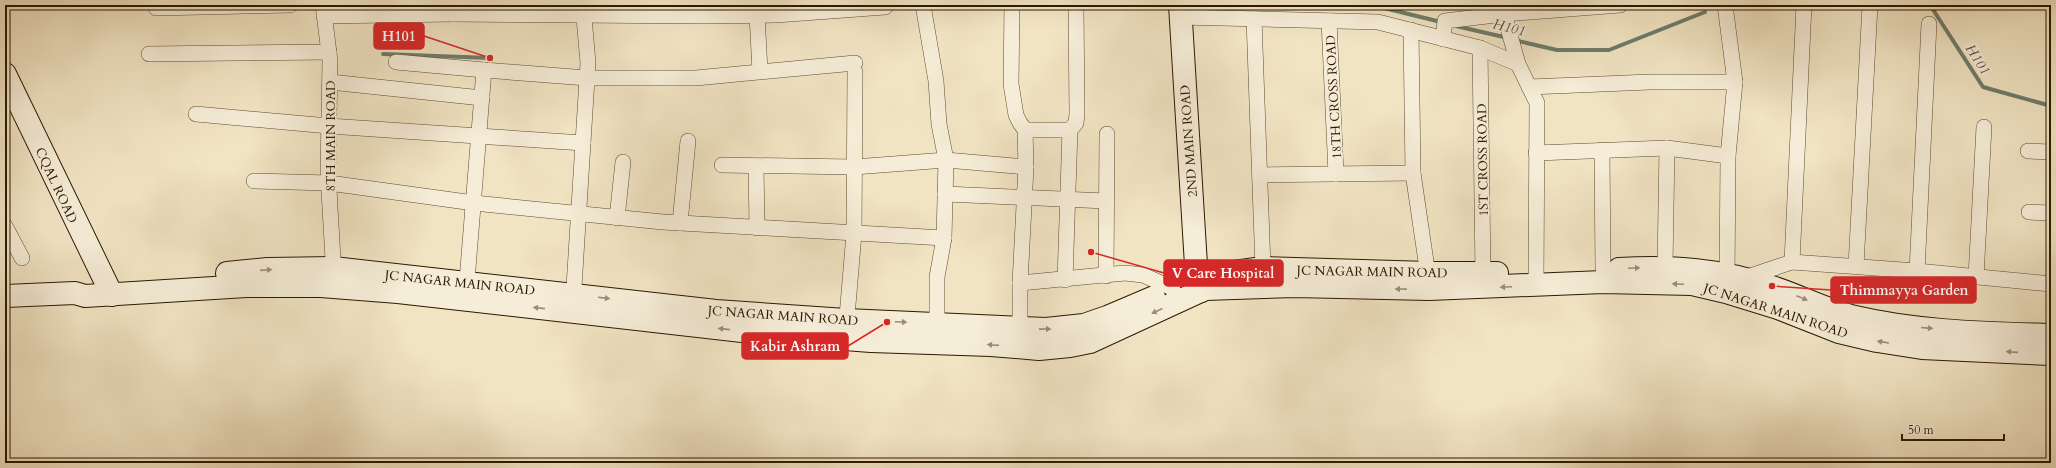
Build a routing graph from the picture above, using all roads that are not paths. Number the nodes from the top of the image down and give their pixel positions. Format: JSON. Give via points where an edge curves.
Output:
{"nodes":[{"id":1,"x":290,"y":5,"type":"edge"},
{"id":2,"x":923,"y":5,"type":"edge"},
{"id":3,"x":1012,"y":5,"type":"edge"},
{"id":4,"x":1620,"y":5,"type":"edge"},
{"id":5,"x":1725,"y":5,"type":"edge"},
{"id":6,"x":1804,"y":5,"type":"edge"},
{"id":7,"x":1870,"y":5,"type":"edge"},
{"id":8,"x":1076,"y":7,"type":"dead end"},
{"id":9,"x":156,"y":8,"type":"dead end"},
{"id":10,"x":885,"y":8,"type":"dead end"},
{"id":11,"x":453,"y":9,"type":"edge"},
{"id":12,"x":324,"y":10,"type":"edge"},
{"id":13,"x":583,"y":10,"type":"edge"},
{"id":14,"x":1503,"y":10,"type":"edge"},
{"id":15,"x":1180,"y":11,"type":"edge"},
{"id":16,"x":757,"y":15,"type":"junction"},
{"id":17,"x":1254,"y":19,"type":"junction"},
{"id":18,"x":1329,"y":21,"type":"junction"},
{"id":19,"x":1929,"y":24,"type":"dead end"},
{"id":20,"x":1411,"y":30,"type":"junction"},
{"id":21,"x":1443,"y":39,"type":"junction"},
{"id":22,"x":1480,"y":48,"type":"junction"},
{"id":23,"x":329,"y":52,"type":"junction"},
{"id":24,"x":149,"y":54,"type":"dead end"},
{"id":25,"x":396,"y":62,"type":"dead end"},
{"id":26,"x":1518,"y":64,"type":"junction"},
{"id":27,"x":484,"y":70,"type":"junction"},
{"id":28,"x":760,"y":71,"type":"junction"},
{"id":29,"x":5,"y":74,"type":"edge"},
{"id":30,"x":587,"y":78,"type":"junction"},
{"id":31,"x":330,"y":82,"type":"junction"},
{"id":32,"x":1734,"y":82,"type":"junction"},
{"id":33,"x":1529,"y":87,"type":"junction"},
{"id":34,"x":482,"y":98,"type":"junction"},
{"id":35,"x":196,"y":114,"type":"dead end"},
{"id":36,"x":329,"y":126,"type":"junction"},
{"id":37,"x":1984,"y":127,"type":"dead end"},
{"id":38,"x":1025,"y":130,"type":"junction"},
{"id":39,"x":1070,"y":130,"type":"junction"},
{"id":40,"x":1107,"y":134,"type":"dead end"},
{"id":41,"x":479,"y":137,"type":"junction"},
{"id":42,"x":688,"y":141,"type":"dead end"},
{"id":43,"x":583,"y":143,"type":"junction"},
{"id":44,"x":1667,"y":148,"type":"junction"},
{"id":45,"x":1602,"y":150,"type":"junction"},
{"id":46,"x":2028,"y":151,"type":"dead end"},
{"id":47,"x":2051,"y":152,"type":"edge"},
{"id":48,"x":1536,"y":153,"type":"junction"},
{"id":49,"x":1728,"y":156,"type":"junction"},
{"id":50,"x":946,"y":160,"type":"junction"},
{"id":51,"x":623,"y":162,"type":"dead end"},
{"id":52,"x":722,"y":165,"type":"dead end"},
{"id":53,"x":756,"y":166,"type":"junction"},
{"id":54,"x":854,"y":167,"type":"junction"},
{"id":55,"x":1026,"y":167,"type":"junction"},
{"id":56,"x":1413,"y":173,"type":"junction"},
{"id":57,"x":1336,"y":174,"type":"junction"},
{"id":58,"x":1260,"y":175,"type":"junction"},
{"id":59,"x":254,"y":180,"type":"dead end"},
{"id":60,"x":329,"y":183,"type":"junction"},
{"id":61,"x":945,"y":194,"type":"junction"},
{"id":62,"x":1025,"y":197,"type":"junction"},
{"id":63,"x":1067,"y":199,"type":"junction"},
{"id":64,"x":1106,"y":201,"type":"junction"},
{"id":65,"x":474,"y":203,"type":"junction"},
{"id":66,"x":2029,"y":212,"type":"dead end"},
{"id":67,"x":2051,"y":213,"type":"edge"},
{"id":68,"x":580,"y":214,"type":"junction"},
{"id":69,"x":617,"y":218,"type":"junction"},
{"id":70,"x":680,"y":222,"type":"junction"},
{"id":71,"x":757,"y":228,"type":"junction"},
{"id":72,"x":6,"y":231,"type":"edge"},
{"id":73,"x":854,"y":234,"type":"junction"},
{"id":74,"x":944,"y":238,"type":"junction"},
{"id":75,"x":22,"y":258,"type":"dead end"},
{"id":76,"x":1792,"y":262,"type":"junction"},
{"id":77,"x":1856,"y":266,"type":"junction"},
{"id":78,"x":1665,"y":267,"type":"junction"},
{"id":79,"x":1263,"y":268,"type":"junction"},
{"id":80,"x":1603,"y":269,"type":"junction"},
{"id":81,"x":1917,"y":271,"type":"junction"},
{"id":82,"x":1483,"y":273,"type":"junction"},
{"id":83,"x":1106,"y":276,"type":"junction"},
{"id":84,"x":334,"y":277,"type":"junction"},
{"id":85,"x":1976,"y":277,"type":"junction"},
{"id":86,"x":1536,"y":279,"type":"junction"},
{"id":87,"x":1064,"y":280,"type":"junction"},
{"id":88,"x":1429,"y":281,"type":"junction"},
{"id":89,"x":1733,"y":281,"type":"junction"},
{"id":90,"x":1020,"y":283,"type":"junction"},
{"id":91,"x":1199,"y":284,"type":"junction"},
{"id":92,"x":2051,"y":284,"type":"edge"},
{"id":93,"x":109,"y":289,"type":"junction"},
{"id":94,"x":466,"y":292,"type":"junction"},
{"id":95,"x":1175,"y":295,"type":"junction"},
{"id":96,"x":5,"y":296,"type":"edge"},
{"id":97,"x":573,"y":303,"type":"junction"},
{"id":98,"x":846,"y":329,"type":"junction"},
{"id":99,"x":1020,"y":329,"type":"junction"},
{"id":100,"x":937,"y":333,"type":"junction"},
{"id":101,"x":2051,"y":334,"type":"edge"},
{"id":102,"x":2051,"y":354,"type":"edge"}],
"edges":[{"from":1,"to":9,"type":"street"},
{"from":2,"to":50,"type":"street"},
{"from":3,"to":38,"type":"street","via":[[1011,84],[1016,115]]},
{"from":4,"to":14,"type":"street"},
{"from":5,"to":32,"type":"street"},
{"from":6,"to":76,"type":"street"},
{"from":7,"to":77,"type":"street"},
{"from":8,"to":39,"type":"street","via":[[1077,114],[1076,123]]},
{"from":10,"to":16,"type":"street"},
{"from":11,"to":12,"type":"street"},
{"from":11,"to":13,"type":"street"},
{"from":12,"to":23,"type":"street","name":"8TH MAIN ROAD"},
{"from":13,"to":16,"type":"street"},
{"from":13,"to":30,"type":"street"},
{"from":14,"to":21,"type":"street","via":[[1445,21]]},
{"from":14,"to":26,"type":"street"},
{"from":15,"to":17,"type":"street"},
{"from":15,"to":91,"type":"main road","name":"2ND MAIN ROAD"},
{"from":16,"to":28,"type":"street"},
{"from":17,"to":18,"type":"street"},
{"from":17,"to":58,"type":"street"},
{"from":18,"to":20,"type":"street","via":[[1378,22]]},
{"from":18,"to":57,"type":"street","name":"18TH CROSS ROAD"},
{"from":19,"to":81,"type":"street"},
{"from":20,"to":21,"type":"street"},
{"from":20,"to":56,"type":"street"},
{"from":21,"to":22,"type":"street"},
{"from":22,"to":26,"type":"street"},
{"from":22,"to":82,"type":"street","name":"1ST CROSS ROAD"},
{"from":23,"to":24,"type":"street"},
{"from":23,"to":31,"type":"street","name":"8TH MAIN ROAD"},
{"from":25,"to":27,"type":"street"},
{"from":26,"to":33,"type":"street"},
{"from":27,"to":30,"type":"street"},
{"from":27,"to":34,"type":"street"},
{"from":28,"to":30,"type":"street","via":[[696,78]]},
{"from":28,"to":54,"type":"street","via":[[855,68]]},
{"from":29,"to":93,"type":"main road","name":"CQAL ROAD"},
{"from":30,"to":43,"type":"street"},
{"from":31,"to":34,"type":"street"},
{"from":31,"to":36,"type":"street","name":"8TH MAIN ROAD"},
{"from":32,"to":33,"type":"street","via":[[1650,82]]},
{"from":32,"to":49,"type":"street"},
{"from":33,"to":48,"type":"street","via":[[1537,103]]},
{"from":34,"to":41,"type":"street"},
{"from":35,"to":36,"type":"street"},
{"from":36,"to":41,"type":"street"},
{"from":36,"to":60,"type":"street","name":"8TH MAIN ROAD"},
{"from":37,"to":85,"type":"street"},
{"from":38,"to":39,"type":"street"},
{"from":38,"to":55,"type":"street"},
{"from":39,"to":63,"type":"street"},
{"from":40,"to":64,"type":"street"},
{"from":41,"to":43,"type":"street"},
{"from":41,"to":65,"type":"street"},
{"from":42,"to":70,"type":"street"},
{"from":43,"to":68,"type":"street"},
{"from":44,"to":45,"type":"street"},
{"from":44,"to":49,"type":"street"},
{"from":44,"to":78,"type":"street"},
{"from":45,"to":48,"type":"street"},
{"from":45,"to":80,"type":"street"},
{"from":46,"to":47,"type":"street"},
{"from":48,"to":86,"type":"street"},
{"from":49,"to":89,"type":"street"},
{"from":50,"to":54,"type":"street"},
{"from":50,"to":55,"type":"street"},
{"from":50,"to":61,"type":"street"},
{"from":51,"to":69,"type":"street"},
{"from":52,"to":53,"type":"street"},
{"from":53,"to":54,"type":"street"},
{"from":53,"to":71,"type":"street"},
{"from":54,"to":73,"type":"street"},
{"from":55,"to":62,"type":"street"},
{"from":56,"to":57,"type":"street"},
{"from":56,"to":88,"type":"street"},
{"from":57,"to":58,"type":"street"},
{"from":58,"to":79,"type":"street"},
{"from":59,"to":60,"type":"street"},
{"from":60,"to":65,"type":"street"},
{"from":60,"to":84,"type":"street","name":"8TH MAIN ROAD"},
{"from":61,"to":62,"type":"street"},
{"from":61,"to":74,"type":"street"},
{"from":62,"to":63,"type":"street"},
{"from":62,"to":90,"type":"street"},
{"from":63,"to":64,"type":"street"},
{"from":63,"to":87,"type":"street"},
{"from":64,"to":83,"type":"street"},
{"from":65,"to":68,"type":"street"},
{"from":65,"to":94,"type":"street"},
{"from":66,"to":67,"type":"street"},
{"from":68,"to":69,"type":"street"},
{"from":68,"to":97,"type":"street"},
{"from":69,"to":70,"type":"street"},
{"from":70,"to":71,"type":"street"},
{"from":71,"to":73,"type":"street","via":[[810,229]]},
{"from":72,"to":75,"type":"street"},
{"from":73,"to":74,"type":"street"},
{"from":73,"to":98,"type":"street"},
{"from":74,"to":100,"type":"street","via":[[937,277]]},
{"from":76,"to":77,"type":"street"},
{"from":76,"to":89,"type":"street"},
{"from":77,"to":81,"type":"street"},
{"from":80,"to":78,"type":"main road","name":"JC NAGAR MAIN ROAD","one_way":true},
{"from":78,"to":89,"type":"main road","name":"JC NAGAR MAIN ROAD","via":[[1711,271]]},
{"from":79,"to":88,"type":"main road","name":"JC NAGAR MAIN ROAD"},
{"from":79,"to":91,"type":"main road","name":"JC NAGAR MAIN ROAD"},
{"from":80,"to":86,"type":"main road","name":"JC NAGAR MAIN ROAD"},
{"from":81,"to":85,"type":"street"},
{"from":82,"to":86,"type":"main road","name":"JC NAGAR MAIN ROAD"},
{"from":82,"to":88,"type":"main road","name":"JC NAGAR MAIN ROAD"},
{"from":83,"to":87,"type":"street"},
{"from":83,"to":95,"type":"street","via":[[1125,273],[1142,275]]},
{"from":84,"to":93,"type":"main road","name":"JC NAGAR MAIN ROAD","via":[[244,279]]},
{"from":84,"to":94,"type":"main road","name":"JC NAGAR MAIN ROAD"},
{"from":85,"to":92,"type":"street"},
{"from":86,"to":88,"type":"main road","name":"JC NAGAR MAIN ROAD","one_way":true},
{"from":89,"to":86,"type":"main road","name":"JC NAGAR MAIN ROAD","one_way":true,"via":[[1692,284]]},
{"from":87,"to":90,"type":"street"},
{"from":88,"to":91,"type":"main road","name":"JC NAGAR MAIN ROAD","one_way":true,"via":[[1205,289]]},
{"from":89,"to":101,"type":"main road","name":"JC NAGAR MAIN ROAD","one_way":true,"via":[[1846,315],[1894,325]]},
{"from":102,"to":89,"type":"main road","name":"JC NAGAR MAIN ROAD","one_way":true,"via":[[1922,348],[1877,341],[1839,332],[1778,308]]},
{"from":90,"to":99,"type":"street"},
{"from":91,"to":95,"type":"main road","name":"JC NAGAR MAIN ROAD"},
{"from":93,"to":96,"type":"main road","name":"JC NAGAR MAIN ROAD","via":[[84,285],[76,293]]},
{"from":94,"to":97,"type":"main road","name":"JC NAGAR MAIN ROAD"},
{"from":99,"to":95,"type":"main road","name":"JC NAGAR MAIN ROAD","one_way":true,"via":[[1046,330],[1084,325]]},
{"from":95,"to":100,"type":"main road","name":"JC NAGAR MAIN ROAD","one_way":true,"via":[[1109,335],[1070,346],[1039,348]]},
{"from":97,"to":98,"type":"main road","name":"JC NAGAR MAIN ROAD","via":[[716,311]]},
{"from":98,"to":100,"type":"main road","name":"JC NAGAR MAIN ROAD"},
{"from":99,"to":100,"type":"main road","name":"JC NAGAR MAIN ROAD"}]}
